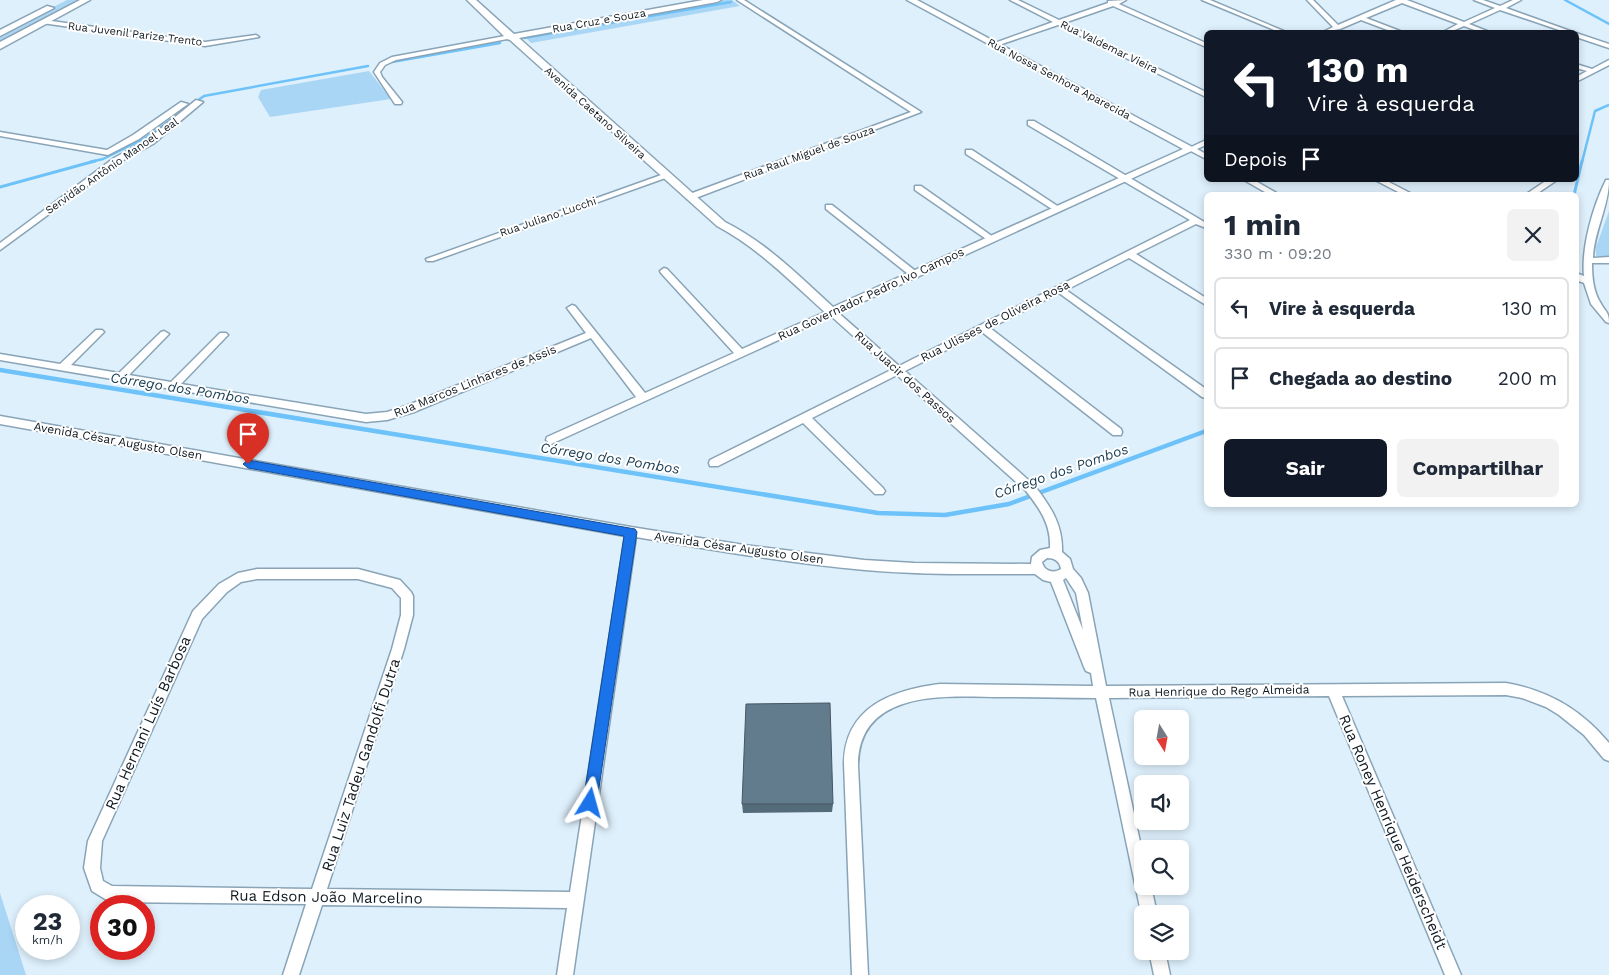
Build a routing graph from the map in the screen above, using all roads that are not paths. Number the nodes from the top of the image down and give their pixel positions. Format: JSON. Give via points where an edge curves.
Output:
{"nodes":[{"id":1,"x":86,"y":0,"type":"edge"},
{"id":2,"x":471,"y":0,"type":"edge"},
{"id":3,"x":717,"y":0,"type":"edge"},
{"id":4,"x":740,"y":0,"type":"edge"},
{"id":5,"x":911,"y":0,"type":"edge"},
{"id":6,"x":1013,"y":0,"type":"edge"},
{"id":7,"x":1107,"y":0,"type":"edge"},
{"id":8,"x":1123,"y":0,"type":"edge"},
{"id":9,"x":1204,"y":0,"type":"edge"},
{"id":10,"x":1310,"y":0,"type":"edge"},
{"id":11,"x":1401,"y":0,"type":"edge"},
{"id":12,"x":1477,"y":0,"type":"edge"},
{"id":13,"x":1518,"y":0,"type":"edge"},
{"id":14,"x":1390,"y":2,"type":"edge"},
{"id":15,"x":58,"y":3,"type":"dead end"},
{"id":16,"x":1114,"y":3,"type":"junction"},
{"id":17,"x":1500,"y":8,"type":"junction"},
{"id":18,"x":1361,"y":18,"type":"junction"},
{"id":19,"x":44,"y":22,"type":"junction"},
{"id":20,"x":1058,"y":22,"type":"junction"},
{"id":21,"x":1464,"y":24,"type":"junction"},
{"id":22,"x":1338,"y":28,"type":"junction"},
{"id":23,"x":1278,"y":30,"type":"edge"},
{"id":24,"x":1332,"y":30,"type":"edge"},
{"id":25,"x":1393,"y":30,"type":"edge"},
{"id":26,"x":1450,"y":30,"type":"edge"},
{"id":27,"x":1480,"y":30,"type":"edge"},
{"id":28,"x":1564,"y":30,"type":"edge"},
{"id":29,"x":0,"y":33,"type":"edge"},
{"id":30,"x":1579,"y":36,"type":"edge"},
{"id":31,"x":256,"y":37,"type":"dead end"},
{"id":32,"x":510,"y":37,"type":"junction"},
{"id":33,"x":1204,"y":44,"type":"edge"},
{"id":34,"x":994,"y":45,"type":"junction"},
{"id":35,"x":0,"y":46,"type":"edge"},
{"id":36,"x":1609,"y":46,"type":"edge"},
{"id":37,"x":1609,"y":62,"type":"edge"},
{"id":38,"x":1579,"y":67,"type":"edge"},
{"id":39,"x":1592,"y":72,"type":"junction"},
{"id":40,"x":1579,"y":78,"type":"edge"},
{"id":41,"x":1204,"y":94,"type":"edge"},
{"id":42,"x":199,"y":102,"type":"dead end"},
{"id":43,"x":398,"y":102,"type":"dead end"},
{"id":44,"x":184,"y":104,"type":"dead end"},
{"id":45,"x":1031,"y":124,"type":"dead end"},
{"id":46,"x":0,"y":134,"type":"edge"},
{"id":47,"x":1204,"y":143,"type":"edge"},
{"id":48,"x":1191,"y":149,"type":"junction"},
{"id":49,"x":969,"y":152,"type":"dead end"},
{"id":50,"x":113,"y":156,"type":"junction"},
{"id":51,"x":1204,"y":156,"type":"edge"},
{"id":52,"x":667,"y":176,"type":"junction"},
{"id":53,"x":1126,"y":179,"type":"junction"},
{"id":54,"x":1252,"y":182,"type":"edge"},
{"id":55,"x":1383,"y":182,"type":"edge"},
{"id":56,"x":1550,"y":182,"type":"edge"},
{"id":57,"x":1609,"y":182,"type":"edge"},
{"id":58,"x":918,"y":188,"type":"dead end"},
{"id":59,"x":1270,"y":192,"type":"edge"},
{"id":60,"x":1404,"y":192,"type":"edge"},
{"id":61,"x":1534,"y":192,"type":"edge"},
{"id":62,"x":690,"y":197,"type":"junction"},
{"id":63,"x":1606,"y":203,"type":"edge"},
{"id":64,"x":830,"y":207,"type":"dead end"},
{"id":65,"x":1058,"y":209,"type":"junction"},
{"id":66,"x":1197,"y":220,"type":"junction"},
{"id":67,"x":721,"y":224,"type":"joint"},
{"id":68,"x":1204,"y":225,"type":"edge"},
{"id":69,"x":992,"y":239,"type":"junction"},
{"id":70,"x":0,"y":246,"type":"edge"},
{"id":71,"x":1130,"y":254,"type":"junction"},
{"id":72,"x":430,"y":259,"type":"dead end"},
{"id":73,"x":1609,"y":260,"type":"edge"},
{"id":74,"x":1588,"y":261,"type":"junction"},
{"id":75,"x":664,"y":271,"type":"dead end"},
{"id":76,"x":915,"y":275,"type":"junction"},
{"id":77,"x":1579,"y":277,"type":"edge"},
{"id":78,"x":1589,"y":282,"type":"junction"},
{"id":79,"x":1059,"y":289,"type":"junction"},
{"id":80,"x":1204,"y":301,"type":"edge"},
{"id":81,"x":572,"y":308,"type":"dead end"},
{"id":82,"x":832,"y":312,"type":"junction"},
{"id":83,"x":1609,"y":320,"type":"edge"},
{"id":84,"x":982,"y":328,"type":"junction"},
{"id":85,"x":99,"y":332,"type":"dead end"},
{"id":86,"x":164,"y":334,"type":"dead end"},
{"id":87,"x":592,"y":334,"type":"junction"},
{"id":88,"x":223,"y":335,"type":"dead end"},
{"id":89,"x":741,"y":354,"type":"junction"},
{"id":90,"x":0,"y":357,"type":"edge"},
{"id":91,"x":63,"y":367,"type":"junction"},
{"id":92,"x":897,"y":370,"type":"junction"},
{"id":93,"x":121,"y":377,"type":"junction"},
{"id":94,"x":172,"y":386,"type":"junction"},
{"id":95,"x":1204,"y":393,"type":"edge"},
{"id":96,"x":643,"y":398,"type":"junction"},
{"id":97,"x":804,"y":417,"type":"junction"},
{"id":98,"x":0,"y":420,"type":"edge"},
{"id":99,"x":1117,"y":432,"type":"dead end"},
{"id":100,"x":551,"y":440,"type":"dead end"},
{"id":101,"x":714,"y":463,"type":"dead end"},
{"id":102,"x":879,"y":492,"type":"dead end"},
{"id":103,"x":631,"y":532,"type":"junction"},
{"id":104,"x":1056,"y":554,"type":"junction"},
{"id":105,"x":1038,"y":569,"type":"junction"},
{"id":106,"x":1061,"y":574,"type":"junction"},
{"id":107,"x":396,"y":584,"type":"joint"},
{"id":108,"x":1333,"y":690,"type":"junction"},
{"id":109,"x":1101,"y":692,"type":"junction"},
{"id":110,"x":1609,"y":754,"type":"edge"},
{"id":111,"x":1134,"y":844,"type":"edge"},
{"id":112,"x":92,"y":868,"type":"joint"},
{"id":113,"x":318,"y":897,"type":"junction"},
{"id":114,"x":576,"y":900,"type":"junction"},
{"id":115,"x":1159,"y":960,"type":"edge"},
{"id":116,"x":291,"y":975,"type":"edge"},
{"id":117,"x":565,"y":975,"type":"edge"},
{"id":118,"x":860,"y":975,"type":"edge"},
{"id":119,"x":1162,"y":975,"type":"edge"},
{"id":120,"x":1453,"y":975,"type":"edge"}],
"edges":[{"from":1,"to":19,"type":"street"},
{"from":2,"to":32,"type":"street","name":"Avenida Caetano Silveira"},
{"from":3,"to":32,"type":"street","name":"Rua Cruz e Souza"},
{"from":4,"to":62,"type":"street","name":"Rua Raul Miguel de Souza","via":[[917,112]]},
{"from":5,"to":34,"type":"street","name":"Rua Nossa Senhora Aparecida"},
{"from":6,"to":20,"type":"street","name":"Rua Valdemar Vieira"},
{"from":7,"to":16,"type":"street"},
{"from":8,"to":16,"type":"street"},
{"from":9,"to":23,"type":"street"},
{"from":10,"to":22,"type":"street"},
{"from":11,"to":14,"type":"street"},
{"from":11,"to":21,"type":"street"},
{"from":12,"to":17,"type":"street"},
{"from":13,"to":17,"type":"street"},
{"from":14,"to":18,"type":"street"},
{"from":15,"to":29,"type":"street"},
{"from":16,"to":20,"type":"street"},
{"from":16,"to":33,"type":"street"},
{"from":17,"to":21,"type":"street"},
{"from":17,"to":28,"type":"street"},
{"from":18,"to":22,"type":"street"},
{"from":18,"to":25,"type":"street"},
{"from":19,"to":31,"type":"street","name":"Rua Juvenil Parize Trento","via":[[211,44]]},
{"from":19,"to":35,"type":"street"},
{"from":20,"to":34,"type":"street"},
{"from":20,"to":41,"type":"street","name":"Rua Valdemar Vieira"},
{"from":21,"to":26,"type":"street"},
{"from":21,"to":27,"type":"street"},
{"from":22,"to":24,"type":"street"},
{"from":30,"to":36,"type":"street"},
{"from":32,"to":43,"type":"street","via":[[402,56],[382,64],[378,77]]},
{"from":32,"to":52,"type":"street","name":"Avenida Caetano Silveira"},
{"from":34,"to":48,"type":"street","name":"Rua Nossa Senhora Aparecida"},
{"from":37,"to":39,"type":"street"},
{"from":38,"to":39,"type":"street"},
{"from":39,"to":40,"type":"street"},
{"from":42,"to":50,"type":"street","name":"Servidão Antônio Manoel Leal","via":[[135,151]]},
{"from":44,"to":50,"type":"street"},
{"from":45,"to":53,"type":"street"},
{"from":46,"to":50,"type":"street"},
{"from":47,"to":48,"type":"street"},
{"from":48,"to":51,"type":"street","name":"Rua Nossa Senhora Aparecida"},
{"from":48,"to":53,"type":"street","name":"Rua Governador Pedro Ivo Campos"},
{"from":49,"to":65,"type":"street"},
{"from":50,"to":70,"type":"street","name":"Servidão Antônio Manoel Leal"},
{"from":52,"to":62,"type":"street","name":"Avenida Caetano Silveira"},
{"from":52,"to":72,"type":"street","name":"Rua Juliano Lucchi"},
{"from":53,"to":65,"type":"street","name":"Rua Governador Pedro Ivo Campos"},
{"from":53,"to":66,"type":"street"},
{"from":54,"to":59,"type":"street"},
{"from":55,"to":60,"type":"street"},
{"from":56,"to":61,"type":"street"},
{"from":57,"to":63,"type":"street"},
{"from":58,"to":69,"type":"street"},
{"from":62,"to":67,"type":"street","name":"Avenida Caetano Silveira"},
{"from":63,"to":74,"type":"street","via":[[1589,248]]},
{"from":64,"to":76,"type":"street"},
{"from":65,"to":69,"type":"street","name":"Rua Governador Pedro Ivo Campos"},
{"from":66,"to":68,"type":"street"},
{"from":66,"to":71,"type":"street","name":"Rua Ulisses de Oliveira Rosa"},
{"from":67,"to":82,"type":"street","name":"Rua Juacir dos Passos","via":[[761,248]]},
{"from":69,"to":76,"type":"street","name":"Rua Governador Pedro Ivo Campos"},
{"from":71,"to":79,"type":"street","name":"Rua Ulisses de Oliveira Rosa"},
{"from":71,"to":80,"type":"street"},
{"from":73,"to":74,"type":"street"},
{"from":74,"to":78,"type":"street"},
{"from":75,"to":89,"type":"street"},
{"from":76,"to":82,"type":"street","name":"Rua Governador Pedro Ivo Campos"},
{"from":77,"to":78,"type":"street"},
{"from":78,"to":83,"type":"street","via":[[1593,298]]},
{"from":79,"to":84,"type":"street","name":"Rua Ulisses de Oliveira Rosa"},
{"from":79,"to":95,"type":"street"},
{"from":81,"to":87,"type":"street"},
{"from":82,"to":89,"type":"street","name":"Rua Governador Pedro Ivo Campos"},
{"from":82,"to":92,"type":"street","name":"Rua Juacir dos Passos"},
{"from":84,"to":92,"type":"street","name":"Rua Ulisses de Oliveira Rosa"},
{"from":84,"to":99,"type":"street"},
{"from":85,"to":91,"type":"street"},
{"from":86,"to":93,"type":"street"},
{"from":87,"to":94,"type":"street","name":"Rua Marcos Linhares de Assis","via":[[410,410],[376,418]]},
{"from":87,"to":96,"type":"street"},
{"from":88,"to":94,"type":"street"},
{"from":89,"to":96,"type":"street","name":"Rua Governador Pedro Ivo Campos"},
{"from":90,"to":91,"type":"street","name":"Rua Marcos Linhares de Assis"},
{"from":91,"to":93,"type":"street","name":"Rua Marcos Linhares de Assis"},
{"from":92,"to":97,"type":"street","name":"Rua Ulisses de Oliveira Rosa"},
{"from":92,"to":104,"type":"street","name":"Rua Juacir dos Passos","via":[[1030,488],[1054,523],[1058,536]]},
{"from":93,"to":94,"type":"street","name":"Rua Marcos Linhares de Assis"},
{"from":96,"to":100,"type":"street","name":"Rua Governador Pedro Ivo Campos"},
{"from":97,"to":101,"type":"street","name":"Rua Ulisses de Oliveira Rosa"},
{"from":97,"to":102,"type":"street"},
{"from":98,"to":103,"type":"street","name":"Avenida César Augusto Olsen"},
{"from":103,"to":105,"type":"street","name":"Avenida César Augusto Olsen","via":[[864,566]]},
{"from":103,"to":114,"type":"street"},
{"from":104,"to":105,"type":"street","via":[[1039,556],[1036,560]]},
{"from":104,"to":106,"type":"street","via":[[1066,562]]},
{"from":105,"to":106,"type":"street","via":[[1046,576]]},
{"from":106,"to":109,"type":"street"},
{"from":106,"to":109,"type":"street","via":[[1077,582],[1082,593]]},
{"from":107,"to":112,"type":"street","name":"Rua Hernani Luís Barbosa","via":[[358,574],[257,574],[238,578],[223,588],[197,614],[95,841]]},
{"from":107,"to":113,"type":"street","name":"Rua Luiz Tadeu Gandolfi Dutra","via":[[407,596],[407,615]]},
{"from":108,"to":109,"type":"street","name":"Rua Henrique do Rego Almeida"},
{"from":108,"to":110,"type":"street","name":"Rua Henrique do Rego Almeida","via":[[1520,690],[1566,711],[1599,740]]},
{"from":108,"to":120,"type":"street","name":"Rua Roney Henrique Heiderscheidt"},
{"from":109,"to":111,"type":"street"},
{"from":109,"to":118,"type":"street","name":"Rua Henrique do Rego Almeida","via":[[918,692],[884,704],[862,724],[853,744],[851,766]]},
{"from":112,"to":113,"type":"street","name":"Rua Edson João Marcelino","via":[[97,886],[110,894]]},
{"from":113,"to":114,"type":"street","name":"Rua Edson João Marcelino"},
{"from":113,"to":116,"type":"street","name":"Rua Luiz Tadeu Gandolfi Dutra"},
{"from":114,"to":117,"type":"street"},
{"from":115,"to":119,"type":"street"}]}
